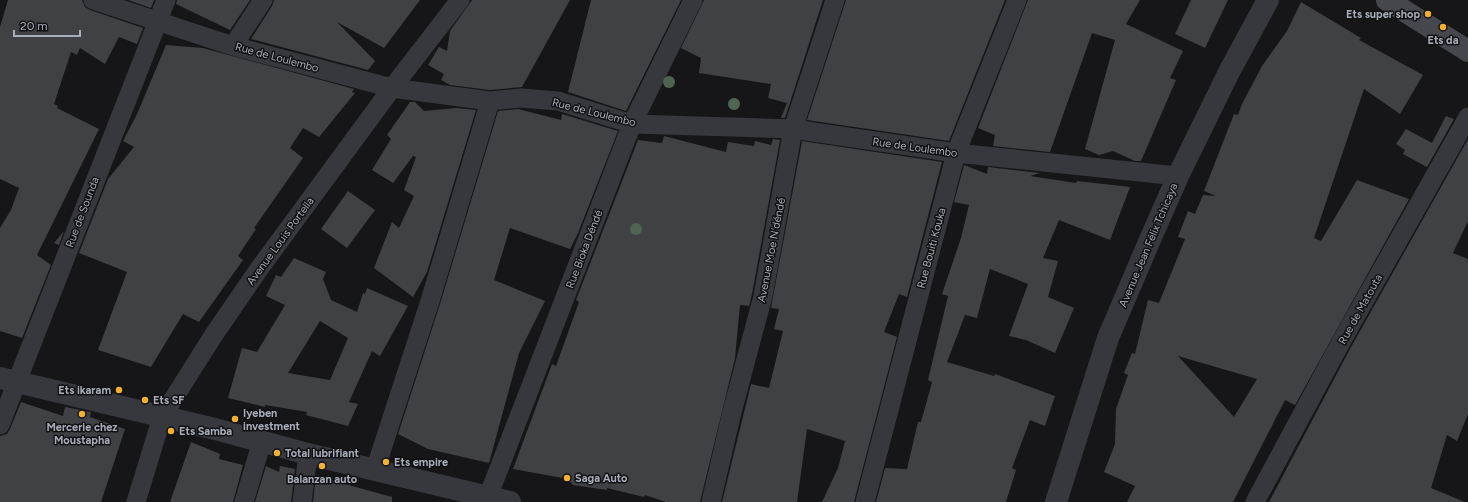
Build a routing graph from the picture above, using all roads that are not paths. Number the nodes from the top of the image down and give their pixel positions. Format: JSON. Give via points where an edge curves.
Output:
{"nodes":[{"id":1,"x":92,"y":0,"type":"edge"},
{"id":2,"x":166,"y":0,"type":"edge"},
{"id":3,"x":263,"y":0,"type":"edge"},
{"id":4,"x":460,"y":0,"type":"edge"},
{"id":5,"x":693,"y":0,"type":"edge"},
{"id":6,"x":835,"y":0,"type":"edge"},
{"id":7,"x":1017,"y":0,"type":"edge"},
{"id":8,"x":1268,"y":0,"type":"edge"},
{"id":9,"x":1387,"y":0,"type":"edge"},
{"id":10,"x":157,"y":20,"type":"junction"},
{"id":11,"x":233,"y":46,"type":"junction"},
{"id":12,"x":1468,"y":51,"type":"edge"},
{"id":13,"x":392,"y":88,"type":"junction"},
{"id":14,"x":490,"y":101,"type":"junction"},
{"id":15,"x":1468,"y":117,"type":"edge"},
{"id":16,"x":632,"y":124,"type":"junction"},
{"id":17,"x":794,"y":129,"type":"junction"},
{"id":18,"x":956,"y":153,"type":"junction"},
{"id":19,"x":1178,"y":176,"type":"junction"},
{"id":20,"x":8,"y":381,"type":"edge"},
{"id":21,"x":162,"y":417,"type":"junction"},
{"id":22,"x":0,"y":425,"type":"edge"},
{"id":23,"x":262,"y":441,"type":"junction"},
{"id":24,"x":308,"y":454,"type":"junction"},
{"id":25,"x":375,"y":470,"type":"junction"},
{"id":26,"x":487,"y":499,"type":"edge"},
{"id":27,"x":136,"y":502,"type":"edge"},
{"id":28,"x":244,"y":502,"type":"edge"},
{"id":29,"x":302,"y":502,"type":"edge"},
{"id":30,"x":510,"y":502,"type":"edge"},
{"id":31,"x":712,"y":502,"type":"edge"},
{"id":32,"x":865,"y":502,"type":"edge"},
{"id":33,"x":1056,"y":502,"type":"edge"},
{"id":34,"x":1255,"y":502,"type":"edge"}],
"edges":[{"from":1,"to":10,"type":"street","name":"Rue de Loulembo"},
{"from":2,"to":10,"type":"street","name":"Rue de Sounda"},
{"from":3,"to":11,"type":"street"},
{"from":4,"to":13,"type":"street","name":"Avenue Louis Portella"},
{"from":5,"to":16,"type":"street","name":"Rue Bioka Déndé"},
{"from":6,"to":17,"type":"street","name":"Avenue Moe N'déndé"},
{"from":7,"to":18,"type":"street","name":"Rue Bouiti Kouka"},
{"from":8,"to":19,"type":"street","name":"Avenue Jean Félix Tchicaya"},
{"from":9,"to":12,"type":"main road"},
{"from":10,"to":11,"type":"street","name":"Rue de Loulembo"},
{"from":10,"to":20,"type":"street","name":"Rue de Sounda"},
{"from":11,"to":13,"type":"street","name":"Rue de Loulembo"},
{"from":13,"to":14,"type":"street","name":"Rue de Loulembo"},
{"from":13,"to":21,"type":"street","name":"Avenue Louis Portella","via":[[212,336]]},
{"from":14,"to":16,"type":"street","name":"Rue de Loulembo","via":[[522,98],[558,102]]},
{"from":14,"to":25,"type":"street","via":[[430,301]]},
{"from":15,"to":34,"type":"street","name":"Rue de Matouta"},
{"from":16,"to":17,"type":"street","name":"Rue de Loulembo"},
{"from":16,"to":26,"type":"street","name":"Rue Bioka Déndé"},
{"from":17,"to":18,"type":"street","name":"Rue de Loulembo"},
{"from":17,"to":31,"type":"street","name":"Avenue Moe N'déndé","via":[[763,296],[732,412]]},
{"from":18,"to":19,"type":"street","name":"Rue de Loulembo"},
{"from":18,"to":32,"type":"street","name":"Rue Bouiti Kouka"},
{"from":19,"to":33,"type":"street","name":"Avenue Jean Félix Tchicaya","via":[[1108,338]]},
{"from":20,"to":21,"type":"street"},
{"from":20,"to":22,"type":"street","name":"Rue de Sounda"},
{"from":21,"to":23,"type":"street"},
{"from":21,"to":27,"type":"street","name":"Avenue Louis Portella"},
{"from":23,"to":24,"type":"street"},
{"from":23,"to":28,"type":"street"},
{"from":24,"to":25,"type":"street"},
{"from":24,"to":29,"type":"street"},
{"from":25,"to":26,"type":"street"},
{"from":26,"to":30,"type":"street"}]}
